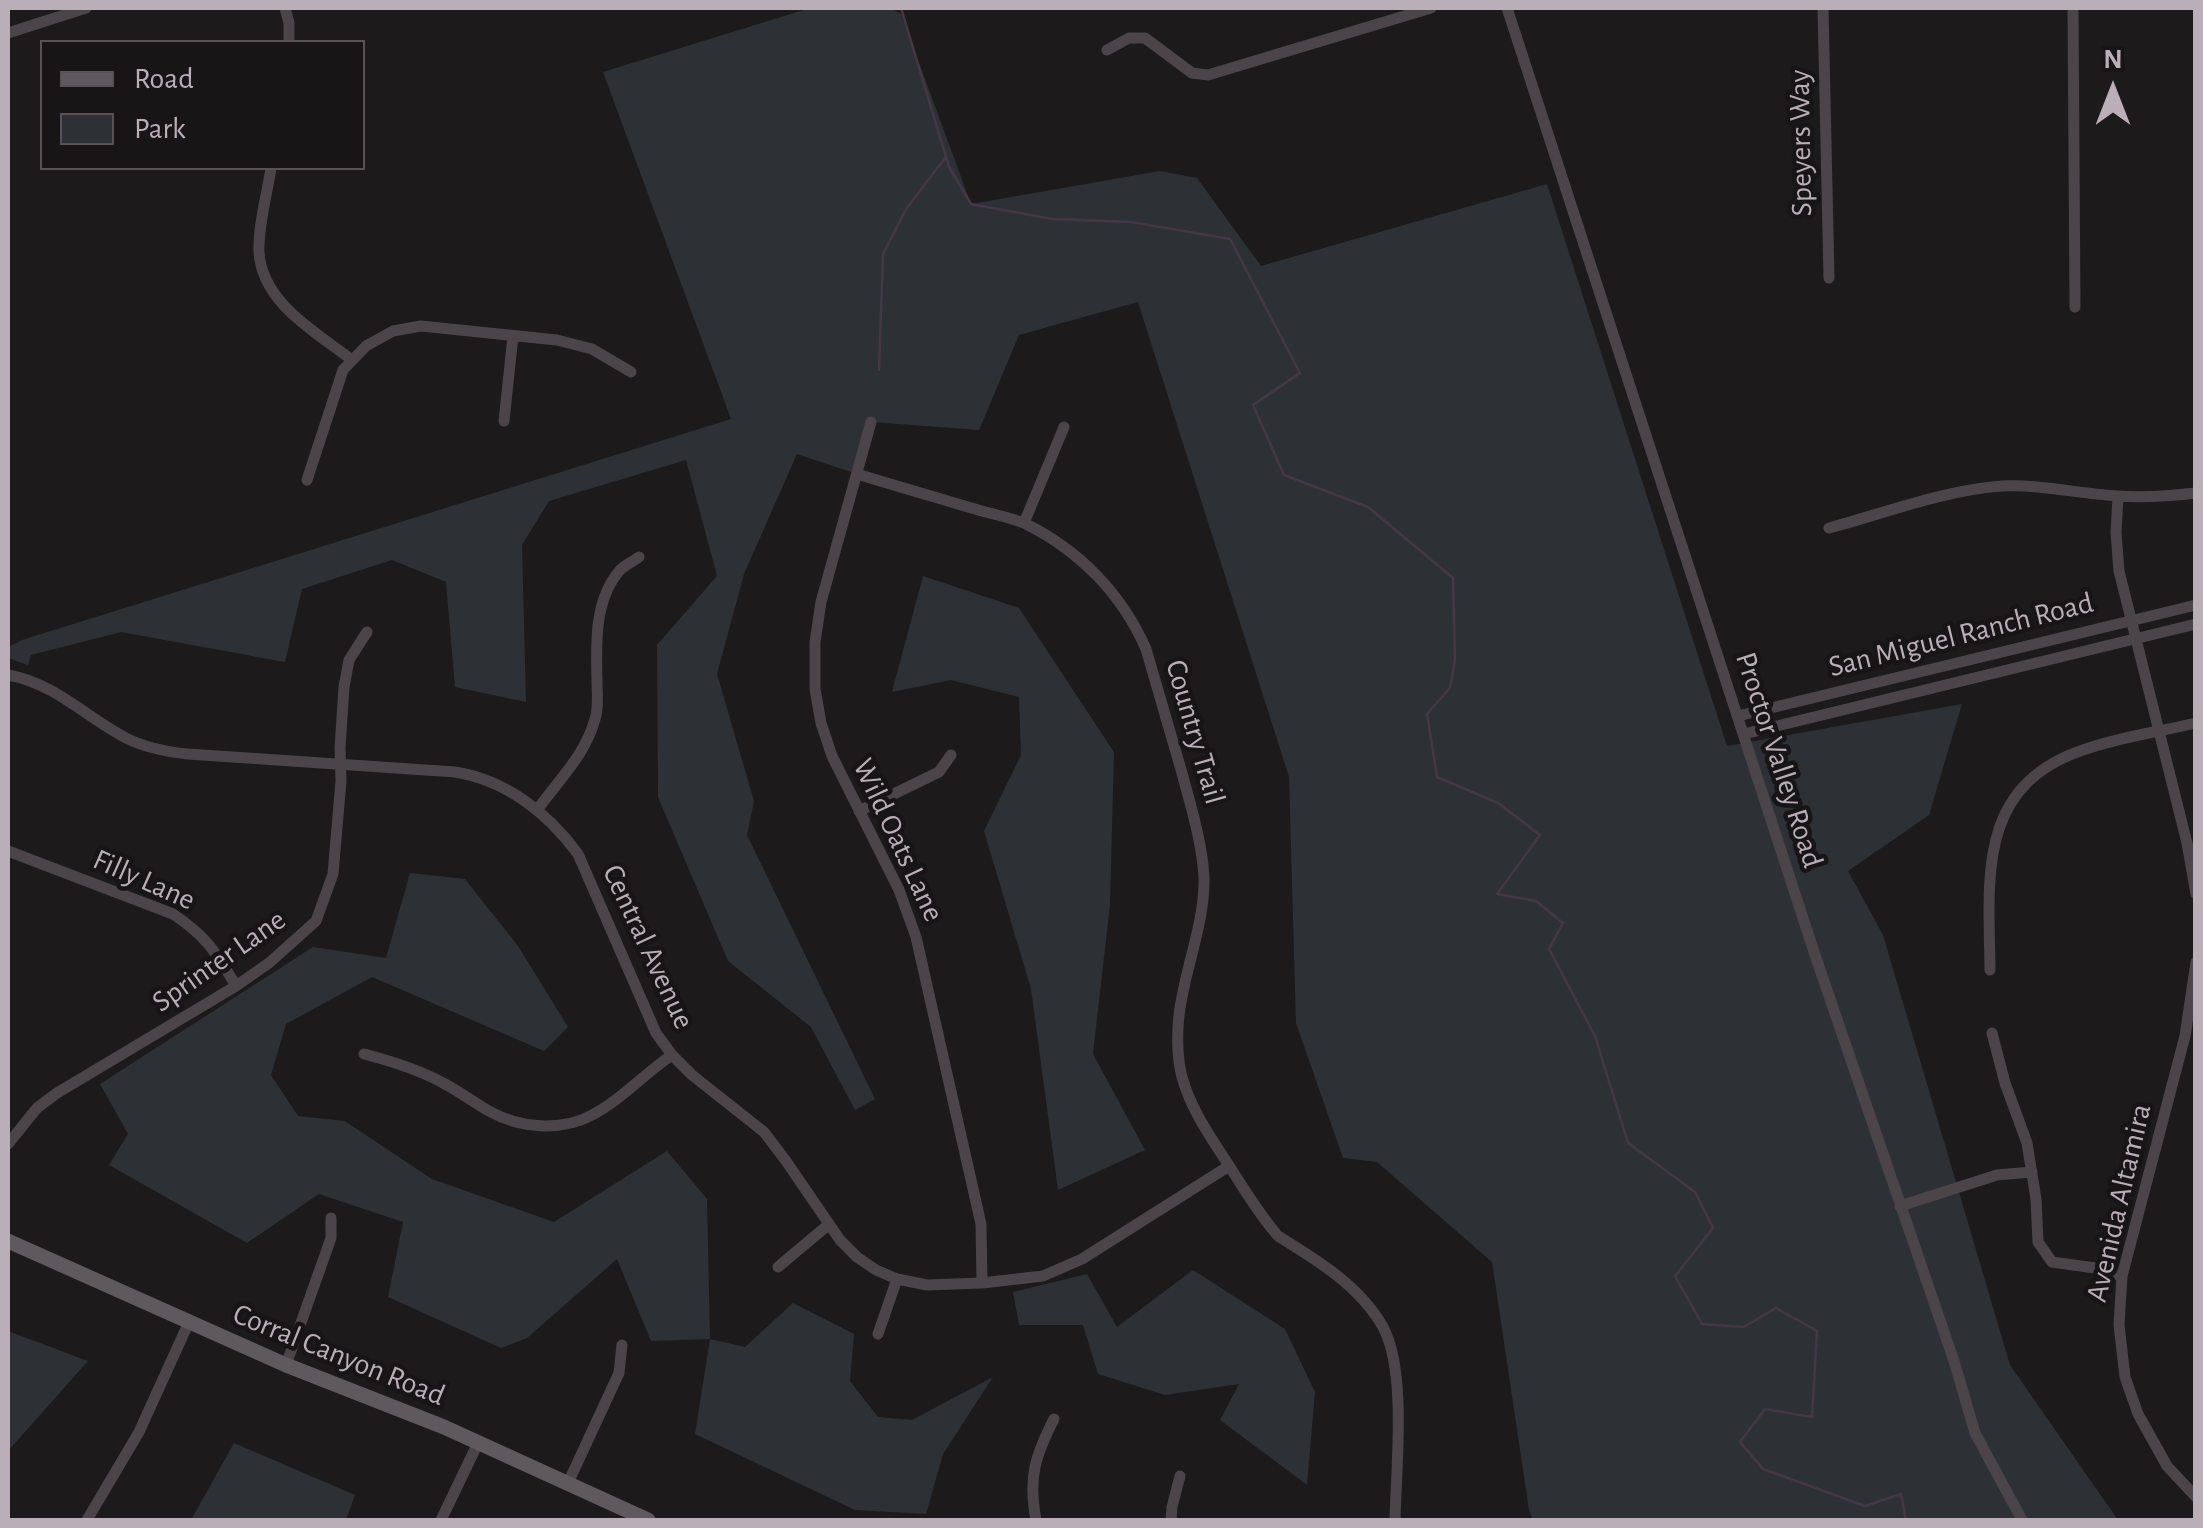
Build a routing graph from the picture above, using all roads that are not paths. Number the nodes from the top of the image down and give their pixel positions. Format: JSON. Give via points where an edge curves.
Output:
{"nodes":[{"id":1,"x":86,"y":8,"type":"edge"},
{"id":2,"x":284,"y":8,"type":"edge"},
{"id":3,"x":1431,"y":8,"type":"edge"},
{"id":4,"x":1506,"y":8,"type":"edge"},
{"id":5,"x":1823,"y":8,"type":"edge"},
{"id":6,"x":2073,"y":8,"type":"edge"},
{"id":7,"x":8,"y":33,"type":"edge"},
{"id":8,"x":290,"y":40,"type":"edge"},
{"id":9,"x":1107,"y":50,"type":"dead end"},
{"id":10,"x":271,"y":170,"type":"edge"},
{"id":11,"x":1829,"y":278,"type":"dead end"},
{"id":12,"x":2075,"y":308,"type":"dead end"},
{"id":13,"x":513,"y":336,"type":"junction"},
{"id":14,"x":352,"y":360,"type":"junction"},
{"id":15,"x":631,"y":372,"type":"dead end"},
{"id":16,"x":504,"y":421,"type":"dead end"},
{"id":17,"x":870,"y":422,"type":"dead end"},
{"id":18,"x":1064,"y":427,"type":"dead end"},
{"id":19,"x":857,"y":474,"type":"junction"},
{"id":20,"x":307,"y":480,"type":"dead end"},
{"id":21,"x":2196,"y":492,"type":"edge"},
{"id":22,"x":2118,"y":496,"type":"junction"},
{"id":23,"x":1024,"y":523,"type":"junction"},
{"id":24,"x":1828,"y":528,"type":"dead end"},
{"id":25,"x":640,"y":557,"type":"dead end"},
{"id":26,"x":2196,"y":605,"type":"edge"},
{"id":27,"x":2131,"y":620,"type":"junction"},
{"id":28,"x":2196,"y":624,"type":"edge"},
{"id":29,"x":367,"y":632,"type":"dead end"},
{"id":30,"x":2136,"y":639,"type":"junction"},
{"id":31,"x":8,"y":675,"type":"edge"},
{"id":32,"x":1738,"y":716,"type":"junction"},
{"id":33,"x":2196,"y":723,"type":"edge"},
{"id":34,"x":2158,"y":732,"type":"junction"},
{"id":35,"x":1744,"y":734,"type":"junction"},
{"id":36,"x":951,"y":755,"type":"dead end"},
{"id":37,"x":340,"y":763,"type":"junction"},
{"id":38,"x":538,"y":809,"type":"junction"},
{"id":39,"x":859,"y":811,"type":"junction"},
{"id":40,"x":8,"y":851,"type":"edge"},
{"id":41,"x":2196,"y":894,"type":"edge"},
{"id":42,"x":2196,"y":962,"type":"edge"},
{"id":43,"x":1990,"y":970,"type":"dead end"},
{"id":44,"x":236,"y":986,"type":"junction"},
{"id":45,"x":1992,"y":1033,"type":"dead end"},
{"id":46,"x":364,"y":1054,"type":"dead end"},
{"id":47,"x":672,"y":1056,"type":"junction"},
{"id":48,"x":8,"y":1144,"type":"edge"},
{"id":49,"x":1229,"y":1166,"type":"junction"},
{"id":50,"x":2032,"y":1172,"type":"junction"},
{"id":51,"x":1900,"y":1206,"type":"junction"},
{"id":52,"x":331,"y":1218,"type":"dead end"},
{"id":53,"x":828,"y":1225,"type":"junction"},
{"id":54,"x":8,"y":1241,"type":"edge"},
{"id":55,"x":778,"y":1267,"type":"dead end"},
{"id":56,"x":2122,"y":1276,"type":"junction"},
{"id":57,"x":898,"y":1279,"type":"junction"},
{"id":58,"x":982,"y":1283,"type":"junction"},
{"id":59,"x":188,"y":1322,"type":"junction"},
{"id":60,"x":878,"y":1334,"type":"dead end"},
{"id":61,"x":622,"y":1346,"type":"dead end"},
{"id":62,"x":286,"y":1366,"type":"junction"},
{"id":63,"x":1054,"y":1419,"type":"dead end"},
{"id":64,"x":478,"y":1443,"type":"junction"},
{"id":65,"x":1180,"y":1476,"type":"dead end"},
{"id":66,"x":568,"y":1483,"type":"junction"},
{"id":67,"x":2196,"y":1497,"type":"edge"},
{"id":68,"x":88,"y":1520,"type":"edge"},
{"id":69,"x":442,"y":1520,"type":"edge"},
{"id":70,"x":648,"y":1520,"type":"edge"},
{"id":71,"x":1036,"y":1520,"type":"edge"},
{"id":72,"x":1171,"y":1520,"type":"edge"},
{"id":73,"x":1395,"y":1520,"type":"edge"},
{"id":74,"x":2022,"y":1520,"type":"edge"}],
"edges":[{"from":1,"to":7,"type":"street"},
{"from":2,"to":8,"type":"street"},
{"from":3,"to":9,"type":"street","via":[[1208,75],[1192,73],[1144,38]]},
{"from":4,"to":32,"type":"street","name":"Proctor Valley Road"},
{"from":5,"to":11,"type":"street","name":"Speyers Way"},
{"from":6,"to":12,"type":"street"},
{"from":10,"to":14,"type":"street","via":[[261,267],[279,302]]},
{"from":13,"to":14,"type":"street","via":[[412,327],[375,340]]},
{"from":13,"to":15,"type":"street","via":[[592,349]]},
{"from":13,"to":16,"type":"street"},
{"from":14,"to":20,"type":"street"},
{"from":17,"to":19,"type":"street","name":"Wild Oats Lane"},
{"from":18,"to":23,"type":"street"},
{"from":19,"to":23,"type":"street","name":"Country Trail"},
{"from":19,"to":39,"type":"street","name":"Wild Oats Lane","via":[[820,602],[814,672],[826,740]]},
{"from":21,"to":22,"type":"street"},
{"from":22,"to":24,"type":"street","via":[[1987,488]]},
{"from":22,"to":27,"type":"street","via":[[2119,570]]},
{"from":23,"to":49,"type":"street","name":"Country Trail","via":[[1095,572],[1146,648],[1202,851],[1201,910],[1180,1002],[1180,1068]]},
{"from":25,"to":38,"type":"street","via":[[621,569],[599,615],[597,712],[589,740]]},
{"from":26,"to":27,"type":"street","name":"San Miguel Ranch Road"},
{"from":27,"to":30,"type":"street"},
{"from":27,"to":32,"type":"street","name":"San Miguel Ranch Road"},
{"from":28,"to":30,"type":"street","name":"San Miguel Ranch Road"},
{"from":29,"to":37,"type":"street","name":"Sprinter Lane","via":[[348,660]]},
{"from":30,"to":34,"type":"street"},
{"from":30,"to":35,"type":"street","name":"San Miguel Ranch Road"},
{"from":31,"to":37,"type":"street","name":"Central Avenue","via":[[41,685],[154,749]]},
{"from":32,"to":35,"type":"street","name":"Proctor Valley Road"},
{"from":33,"to":34,"type":"street"},
{"from":34,"to":41,"type":"street"},
{"from":34,"to":43,"type":"street","via":[[2068,756],[2032,779],[2011,803],[1993,846]]},
{"from":35,"to":51,"type":"street","name":"Proctor Valley Road"},
{"from":36,"to":39,"type":"street","via":[[938,772]]},
{"from":37,"to":38,"type":"street","name":"Central Avenue","via":[[467,774]]},
{"from":37,"to":44,"type":"street","name":"Sprinter Lane","via":[[333,874],[316,921]]},
{"from":38,"to":47,"type":"street","name":"Central Avenue","via":[[578,854],[648,1018]]},
{"from":39,"to":58,"type":"street","name":"Wild Oats Lane","via":[[916,937],[981,1224]]},
{"from":40,"to":44,"type":"street","name":"Filly Lane","via":[[173,914],[213,946]]},
{"from":42,"to":56,"type":"street","name":"Avenida Altamira","via":[[2185,1036]]},
{"from":44,"to":48,"type":"street","name":"Sprinter Lane","via":[[58,1092]]},
{"from":45,"to":50,"type":"street"},
{"from":46,"to":47,"type":"street","via":[[444,1083],[500,1117],[549,1126],[595,1114]]},
{"from":47,"to":53,"type":"street","name":"Central Avenue","via":[[764,1132]]},
{"from":49,"to":58,"type":"street","name":"Central Avenue","via":[[1062,1270]]},
{"from":49,"to":73,"type":"street","name":"Country Trail","via":[[1278,1236],[1328,1268],[1384,1330],[1398,1386]]},
{"from":50,"to":51,"type":"street","via":[[1998,1174]]},
{"from":50,"to":56,"type":"street","via":[[2038,1242],[2052,1262]]},
{"from":51,"to":74,"type":"street","name":"Proctor Valley Road","via":[[1975,1433]]},
{"from":52,"to":62,"type":"street","via":[[331,1238]]},
{"from":53,"to":55,"type":"street"},
{"from":53,"to":57,"type":"street","name":"Central Avenue","via":[[857,1257]]},
{"from":54,"to":59,"type":"main road","name":"Corral Canyon Road"},
{"from":56,"to":67,"type":"street","name":"Avenida Altamira","via":[[2120,1341],[2131,1396],[2156,1450]]},
{"from":57,"to":58,"type":"street","name":"Central Avenue"},
{"from":57,"to":60,"type":"street"},
{"from":59,"to":62,"type":"main road","name":"Corral Canyon Road"},
{"from":59,"to":68,"type":"street","via":[[139,1432]]},
{"from":61,"to":66,"type":"street","via":[[619,1373]]},
{"from":62,"to":64,"type":"main road","name":"Corral Canyon Road"},
{"from":63,"to":71,"type":"street","via":[[1037,1453]]},
{"from":64,"to":66,"type":"main road","name":"Corral Canyon Road"},
{"from":64,"to":69,"type":"street"},
{"from":65,"to":72,"type":"street"},
{"from":66,"to":70,"type":"main road","name":"Corral Canyon Road"}]}
